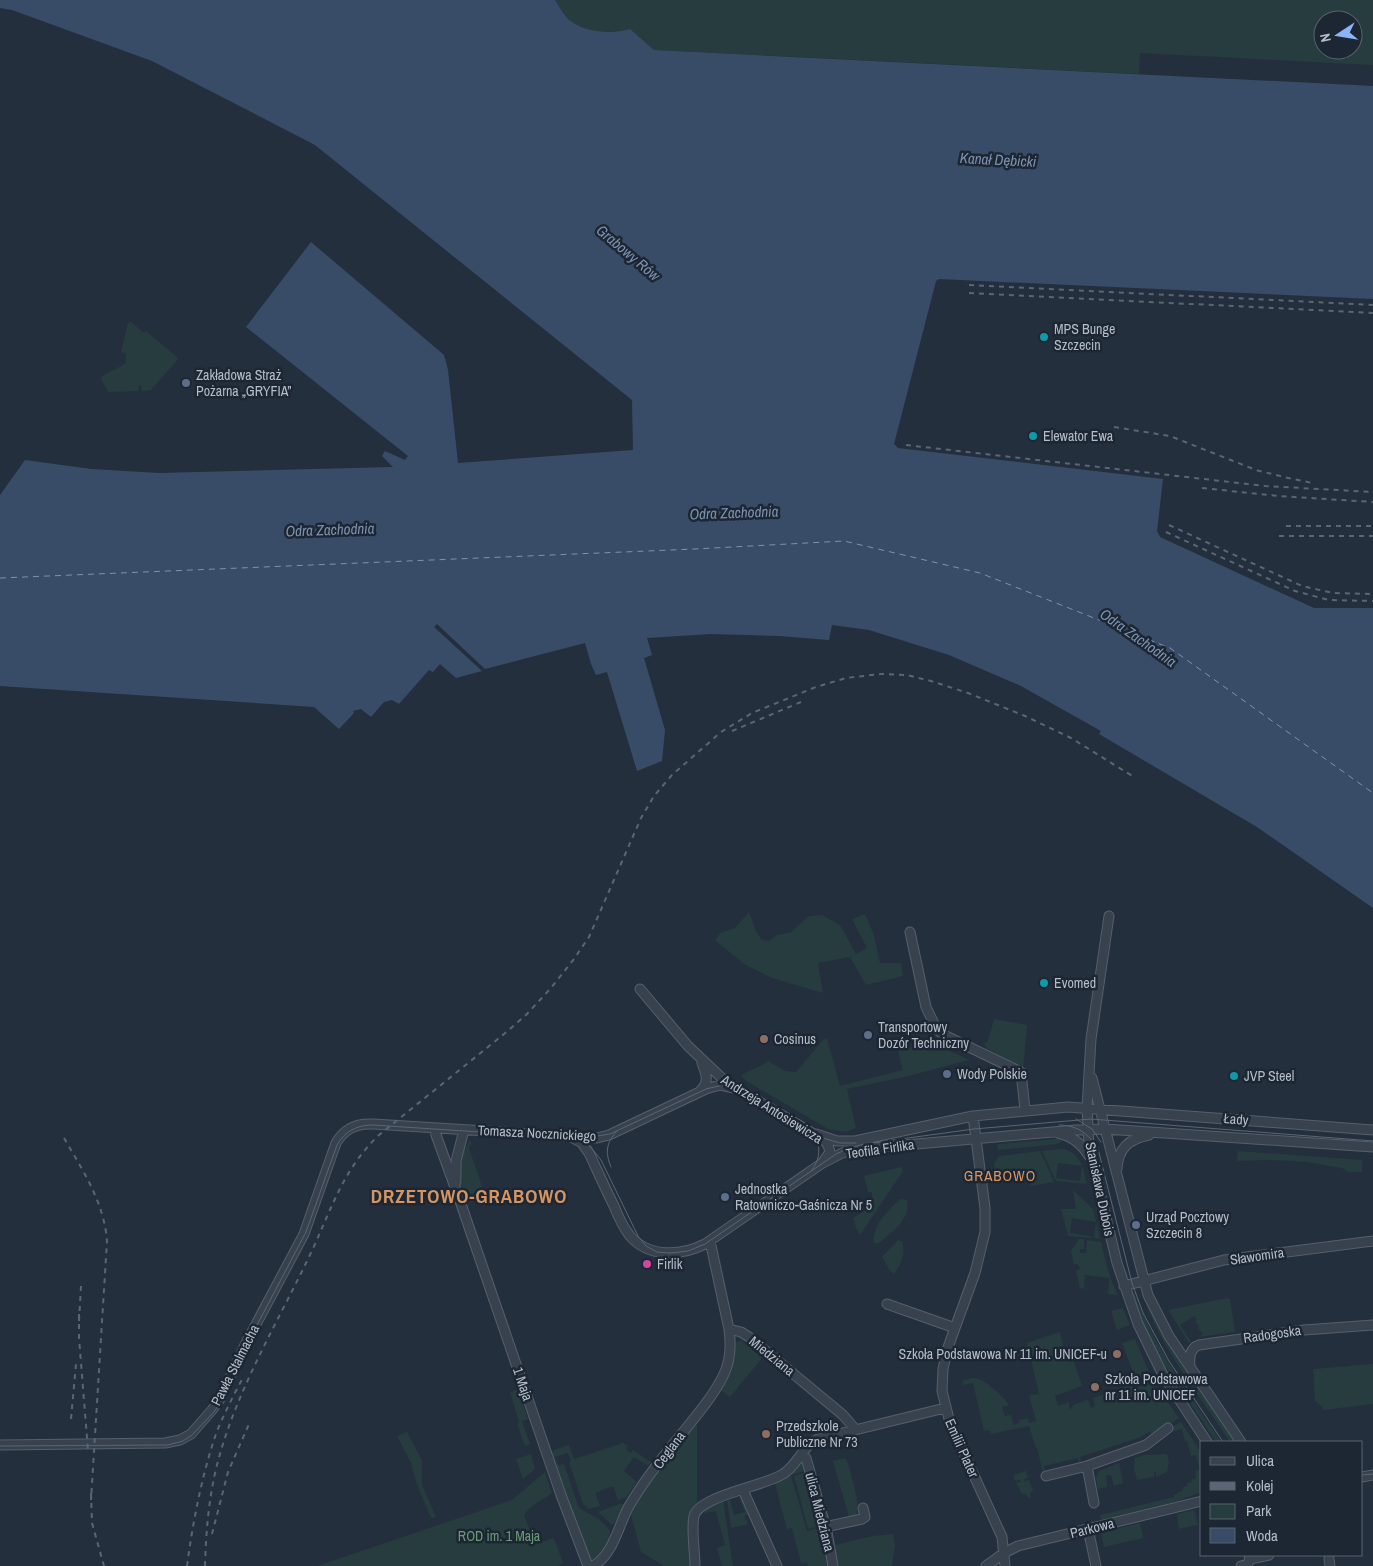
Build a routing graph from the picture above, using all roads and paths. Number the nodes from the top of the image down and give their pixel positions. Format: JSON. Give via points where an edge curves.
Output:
{"nodes":[{"id":1,"x":1109,"y":916,"type":"dead end"},
{"id":2,"x":910,"y":932,"type":"dead end"},
{"id":3,"x":640,"y":990,"type":"dead end"},
{"id":4,"x":699,"y":1058,"type":"junction"},
{"id":5,"x":1090,"y":1061,"type":"junction"},
{"id":6,"x":734,"y":1088,"type":"junction"},
{"id":7,"x":699,"y":1092,"type":"junction"},
{"id":8,"x":1087,"y":1108,"type":"junction"},
{"id":9,"x":1099,"y":1109,"type":"junction"},
{"id":10,"x":1025,"y":1110,"type":"junction"},
{"id":11,"x":972,"y":1116,"type":"junction"},
{"id":12,"x":359,"y":1125,"type":"joint"},
{"id":13,"x":435,"y":1128,"type":"junction"},
{"id":14,"x":1088,"y":1129,"type":"junction"},
{"id":15,"x":1105,"y":1129,"type":"junction"},
{"id":16,"x":464,"y":1130,"type":"junction"},
{"id":17,"x":1373,"y":1130,"type":"edge"},
{"id":18,"x":1051,"y":1132,"type":"junction"},
{"id":19,"x":816,"y":1134,"type":"junction"},
{"id":20,"x":1160,"y":1134,"type":"junction"},
{"id":21,"x":609,"y":1135,"type":"junction"},
{"id":22,"x":571,"y":1136,"type":"junction"},
{"id":23,"x":976,"y":1139,"type":"junction"},
{"id":24,"x":1373,"y":1147,"type":"edge"},
{"id":25,"x":594,"y":1163,"type":"junction"},
{"id":26,"x":821,"y":1164,"type":"junction"},
{"id":27,"x":1093,"y":1164,"type":"junction"},
{"id":28,"x":1118,"y":1182,"type":"junction"},
{"id":29,"x":460,"y":1202,"type":"junction"},
{"id":30,"x":710,"y":1241,"type":"junction"},
{"id":31,"x":1373,"y":1241,"type":"edge"},
{"id":32,"x":1143,"y":1280,"type":"junction"},
{"id":33,"x":1124,"y":1286,"type":"junction"},
{"id":34,"x":887,"y":1304,"type":"dead end"},
{"id":35,"x":1373,"y":1325,"type":"edge"},
{"id":36,"x":955,"y":1328,"type":"junction"},
{"id":37,"x":729,"y":1329,"type":"junction"},
{"id":38,"x":1191,"y":1369,"type":"junction"},
{"id":39,"x":945,"y":1408,"type":"junction"},
{"id":40,"x":1168,"y":1428,"type":"dead end"},
{"id":41,"x":855,"y":1429,"type":"junction"},
{"id":42,"x":1239,"y":1440,"type":"edge"},
{"id":43,"x":1206,"y":1441,"type":"edge"},
{"id":44,"x":0,"y":1445,"type":"edge"},
{"id":45,"x":806,"y":1458,"type":"dead end"},
{"id":46,"x":1087,"y":1466,"type":"junction"},
{"id":47,"x":1046,"y":1476,"type":"dead end"},
{"id":48,"x":743,"y":1490,"type":"junction"},
{"id":49,"x":1200,"y":1501,"type":"edge"},
{"id":50,"x":1094,"y":1503,"type":"dead end"},
{"id":51,"x":863,"y":1508,"type":"dead end"},
{"id":52,"x":826,"y":1527,"type":"junction"},
{"id":53,"x":1088,"y":1529,"type":"junction"},
{"id":54,"x":1004,"y":1553,"type":"junction"},
{"id":55,"x":1266,"y":1556,"type":"edge"},
{"id":56,"x":1247,"y":1562,"type":"edge"},
{"id":57,"x":588,"y":1566,"type":"edge"},
{"id":58,"x":593,"y":1566,"type":"edge"},
{"id":59,"x":695,"y":1566,"type":"edge"},
{"id":60,"x":777,"y":1566,"type":"edge"},
{"id":61,"x":833,"y":1566,"type":"edge"},
{"id":62,"x":986,"y":1566,"type":"edge"},
{"id":63,"x":1005,"y":1566,"type":"edge"},
{"id":64,"x":1096,"y":1566,"type":"edge"}],
"edges":[{"from":1,"to":5,"type":"street","name":"Stanisława Dubois"},
{"from":2,"to":10,"type":"street","via":[[932,1022],[942,1034],[1021,1072]]},
{"from":3,"to":4,"type":"street","name":"Andrzeja Antosiewicza"},
{"from":4,"to":6,"type":"street","name":"Andrzeja Antosiewicza"},
{"from":4,"to":7,"type":"street","name":"Andrzeja Antosiewicza","via":[[706,1079],[704,1088]]},
{"from":5,"to":8,"type":"street","name":"Stanisława Dubois"},
{"from":5,"to":9,"type":"street","name":"Stanisława Dubois"},
{"from":6,"to":7,"type":"street","name":"Tomasza Nocznickiego","via":[[718,1086]]},
{"from":6,"to":19,"type":"street","name":"Andrzeja Antosiewicza"},
{"from":7,"to":21,"type":"street","name":"Tomasza Nocznickiego"},
{"from":8,"to":9,"type":"street","name":"Teofila Firlika"},
{"from":8,"to":10,"type":"street","name":"Teofila Firlika"},
{"from":8,"to":14,"type":"street","name":"Stanisława Dubois"},
{"from":9,"to":15,"type":"street","name":"Stanisława Dubois"},
{"from":9,"to":17,"type":"street","name":"Łady"},
{"from":10,"to":11,"type":"street","name":"Teofila Firlika"},
{"from":11,"to":19,"type":"street","name":"Teofila Firlika","via":[[855,1141],[837,1141]]},
{"from":11,"to":23,"type":"street"},
{"from":12,"to":13,"type":"street","name":"Tomasza Nocznickiego"},
{"from":12,"to":44,"type":"street","name":"Pawła Stalmacha","via":[[346,1131],[337,1142],[302,1238],[220,1399],[194,1431],[182,1439],[164,1443]]},
{"from":13,"to":16,"type":"street","name":"Tomasza Nocznickiego"},
{"from":13,"to":29,"type":"street","name":"1 Maja"},
{"from":14,"to":15,"type":"street","name":"Teofila Firlika"},
{"from":14,"to":18,"type":"street","name":"Teofila Firlika"},
{"from":14,"to":27,"type":"street","name":"Stanisława Dubois"},
{"from":15,"to":20,"type":"street","name":"Łady"},
{"from":15,"to":28,"type":"street","name":"Stanisława Dubois"},
{"from":16,"to":22,"type":"street","name":"Tomasza Nocznickiego"},
{"from":16,"to":29,"type":"street","name":"1 Maja","via":[[456,1166]]},
{"from":18,"to":23,"type":"street","name":"Teofila Firlika"},
{"from":18,"to":27,"type":"street","name":"Teofila Firlika","via":[[1078,1142]]},
{"from":19,"to":26,"type":"street","name":"Andrzeja Antosiewicza","via":[[830,1149]]},
{"from":20,"to":24,"type":"street","name":"Łady"},
{"from":20,"to":28,"type":"street","name":"Łady","via":[[1138,1138],[1125,1146],[1118,1161]]},
{"from":21,"to":22,"type":"street","name":"Tomasza Nocznickiego","via":[[592,1138]]},
{"from":21,"to":25,"type":"street","via":[[596,1144]]},
{"from":22,"to":25,"type":"street","name":"Teofila Firlika","via":[[583,1145]]},
{"from":23,"to":26,"type":"street","name":"Teofila Firlika","via":[[860,1148]]},
{"from":23,"to":36,"type":"street","name":"Emilii Plater","via":[[985,1232]]},
{"from":25,"to":30,"type":"street","name":"Teofila Firlika","via":[[626,1230],[642,1246],[659,1252],[678,1253]]},
{"from":26,"to":30,"type":"street","name":"Teofila Firlika"},
{"from":27,"to":33,"type":"street","name":"Stanisława Dubois"},
{"from":28,"to":32,"type":"street","name":"Stanisława Dubois"},
{"from":29,"to":57,"type":"street","name":"1 Maja"},
{"from":30,"to":37,"type":"street"},
{"from":31,"to":32,"type":"street","name":"Sławomira","via":[[1232,1259]]},
{"from":32,"to":33,"type":"street"},
{"from":32,"to":38,"type":"street","name":"Stanisława Dubois","via":[[1156,1314]]},
{"from":33,"to":43,"type":"street","name":"Stanisława Dubois","via":[[1157,1364]]},
{"from":34,"to":36,"type":"street"},
{"from":35,"to":38,"type":"street","name":"Radogoska","via":[[1304,1330],[1197,1345],[1189,1358]]},
{"from":36,"to":39,"type":"street","name":"Emilii Plater","via":[[943,1369]]},
{"from":37,"to":41,"type":"street","name":"Miedziana","via":[[749,1337]]},
{"from":37,"to":58,"type":"street","name":"Ceglana","via":[[729,1360],[720,1382],[644,1484],[628,1508],[606,1554]]},
{"from":38,"to":42,"type":"street","name":"Stanisława Dubois"},
{"from":39,"to":41,"type":"street"},
{"from":39,"to":54,"type":"street","name":"Emilii Plater","via":[[999,1530]]},
{"from":40,"to":46,"type":"street","via":[[1146,1446]]},
{"from":41,"to":48,"type":"street","via":[[815,1440],[786,1473]]},
{"from":45,"to":52,"type":"street","name":"ulica Miedziana"},
{"from":46,"to":47,"type":"street"},
{"from":46,"to":50,"type":"street"},
{"from":48,"to":59,"type":"street","via":[[711,1500],[700,1506],[694,1515]]},
{"from":48,"to":60,"type":"street"},
{"from":49,"to":53,"type":"street","name":"Parkowa"},
{"from":51,"to":52,"type":"street","via":[[865,1514],[862,1519]]},
{"from":52,"to":61,"type":"street","name":"ulica Miedziana"},
{"from":53,"to":54,"type":"street","name":"Parkowa","via":[[1018,1546]]},
{"from":53,"to":64,"type":"street"},
{"from":54,"to":62,"type":"street","name":"Parkowa"},
{"from":54,"to":63,"type":"street","name":"Emilii Plater"},
{"from":55,"to":56,"type":"street"}]}
